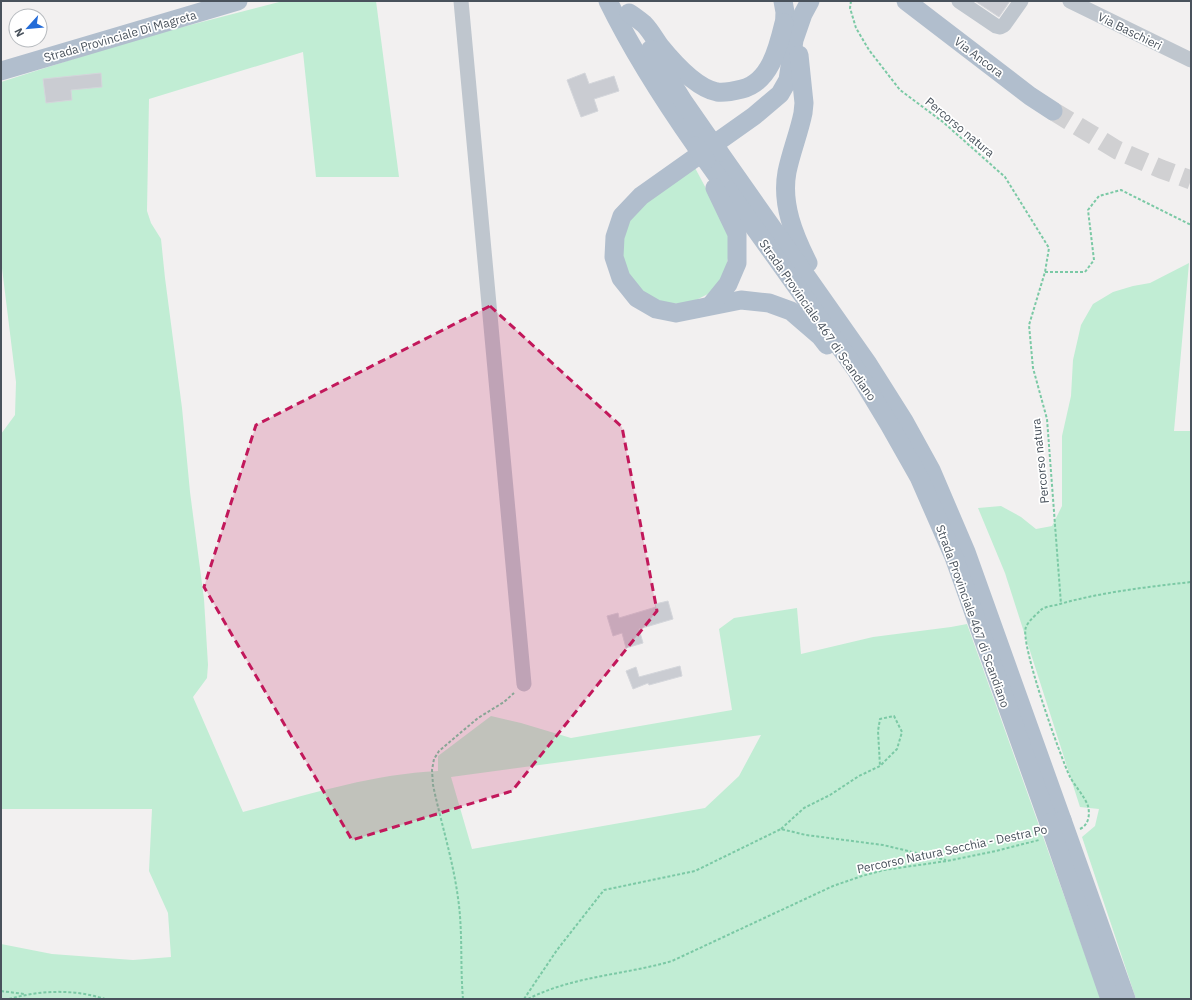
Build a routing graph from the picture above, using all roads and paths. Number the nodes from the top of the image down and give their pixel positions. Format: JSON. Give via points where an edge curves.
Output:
{"nodes":[{"id":1,"x":236,"y":1,"type":"edge"},
{"id":2,"x":462,"y":1,"type":"edge"},
{"id":3,"x":608,"y":1,"type":"edge"},
{"id":4,"x":783,"y":1,"type":"edge"},
{"id":5,"x":850,"y":1,"type":"edge"},
{"id":6,"x":906,"y":1,"type":"edge"},
{"id":7,"x":959,"y":1,"type":"edge"},
{"id":8,"x":1021,"y":1,"type":"edge"},
{"id":9,"x":1070,"y":1,"type":"edge"},
{"id":10,"x":626,"y":7,"type":"edge"},
{"id":11,"x":806,"y":7,"type":"edge"},
{"id":12,"x":784,"y":23,"type":"junction"},
{"id":13,"x":1191,"y":60,"type":"edge"},
{"id":14,"x":1,"y":71,"type":"edge"},
{"id":15,"x":760,"y":110,"type":"junction"},
{"id":16,"x":1053,"y":111,"type":"tunnel mouth"},
{"id":17,"x":708,"y":152,"type":"junction"},
{"id":18,"x":1191,"y":225,"type":"edge"},
{"id":19,"x":1045,"y":272,"type":"junction"},
{"id":20,"x":824,"y":300,"type":"junction"},
{"id":21,"x":710,"y":305,"type":"junction"},
{"id":22,"x":867,"y":388,"type":"junction"},
{"id":23,"x":1191,"y":582,"type":"edge"},
{"id":24,"x":1062,"y":604,"type":"junction"},
{"id":25,"x":524,"y":684,"type":"joint"},
{"id":26,"x":880,"y":766,"type":"junction"},
{"id":27,"x":1063,"y":825,"type":"junction"},
{"id":28,"x":781,"y":829,"type":"junction"},
{"id":29,"x":1040,"y":840,"type":"dead end"},
{"id":30,"x":947,"y":860,"type":"junction"},
{"id":31,"x":1,"y":991,"type":"edge"},
{"id":32,"x":25,"y":995,"type":"junction"},
{"id":33,"x":9,"y":999,"type":"edge"},
{"id":34,"x":105,"y":999,"type":"edge"},
{"id":35,"x":463,"y":999,"type":"edge"},
{"id":36,"x":524,"y":999,"type":"edge"},
{"id":37,"x":528,"y":999,"type":"edge"},
{"id":38,"x":1110,"y":999,"type":"edge"},
{"id":39,"x":1126,"y":999,"type":"edge"}],
"edges":[{"from":1,"to":14,"type":"main road","name":"Strada Provinciale Di Magreta"},
{"from":2,"to":25,"type":"street"},
{"from":3,"to":17,"type":"main road","name":"Strada Provinciale 467 di Scandiano","via":[[625,37],[667,104]]},
{"from":4,"to":12,"type":"main road"},
{"from":5,"to":19,"type":"path","name":"Percorso natura","via":[[856,28],[869,50],[900,90],[944,122],[1005,177],[1049,248]]},
{"from":6,"to":16,"type":"main road","name":"Via Ancora"},
{"from":7,"to":8,"type":"street","via":[[1000,27]]},
{"from":9,"to":13,"type":"street","name":"Via Baschieri"},
{"from":10,"to":12,"type":"main road","via":[[645,25],[678,66],[705,87],[717,92],[733,92],[746,88],[760,79],[778,47]]},
{"from":10,"to":17,"type":"main road","name":"Strada Provinciale 467 di Scandiano","via":[[683,102]]},
{"from":11,"to":15,"type":"main road","via":[[794,40],[788,80],[780,94]]},
{"from":11,"to":20,"type":"main road","via":[[799,59],[804,99],[803,113],[787,173],[785,194],[790,221]]},
{"from":12,"to":15,"type":"main road","via":[[785,50],[782,71],[775,88]]},
{"from":15,"to":21,"type":"main road","via":[[641,196],[622,216],[615,237],[614,257],[621,278],[637,298],[656,308],[676,313]]},
{"from":17,"to":20,"type":"main road","name":"Strada Provinciale 467 di Scandiano"},
{"from":17,"to":21,"type":"main road","via":[[716,191],[736,234],[737,263],[728,284]]},
{"from":17,"to":22,"type":"main road","name":"Strada Provinciale 467 di Scandiano"},
{"from":18,"to":19,"type":"path","via":[[1121,190],[1099,196],[1088,210],[1094,260],[1085,272]]},
{"from":19,"to":24,"type":"path","name":"Percorso natura","via":[[1029,325],[1033,368],[1047,418]]},
{"from":20,"to":27,"type":"main road","name":"Strada Provinciale 467 di Scandiano","via":[[904,421],[950,511],[994,626]]},
{"from":21,"to":22,"type":"main road","via":[[741,300],[769,303],[791,311],[820,336],[847,371]]},
{"from":22,"to":27,"type":"main road","name":"Strada Provinciale 467 di Scandiano","via":[[919,477]]},
{"from":23,"to":24,"type":"path","via":[[1100,594]]},
{"from":24,"to":27,"type":"path","via":[[1044,608],[1031,620],[1025,634],[1032,670],[1066,767],[1088,805],[1088,822],[1083,828]]},
{"from":25,"to":35,"type":"path","via":[[504,702],[478,718],[439,751],[434,759],[433,785],[458,899]]},
{"from":26,"to":26,"type":"path","via":[[897,749],[902,732],[894,716],[880,719]]},
{"from":26,"to":28,"type":"path","via":[[804,808]]},
{"from":27,"to":38,"type":"main road","name":"Strada Provinciale 467 di Scandiano","bridge":true},
{"from":27,"to":39,"type":"main road","name":"Strada Provinciale 467 di Scandiano","bridge":true},
{"from":28,"to":30,"type":"path","via":[[806,835],[882,845]]},
{"from":28,"to":36,"type":"path","via":[[695,871],[604,890],[557,950]]},
{"from":29,"to":30,"type":"path","name":"Percorso Natura Secchia - Destra Po"},
{"from":30,"to":37,"type":"path","name":"Percorso Natura Secchia - Destra Po","via":[[862,876],[833,886],[672,961],[582,980]]},
{"from":31,"to":32,"type":"path"},
{"from":32,"to":33,"type":"path"},
{"from":32,"to":34,"type":"path","via":[[53,991],[88,993]]}]}
